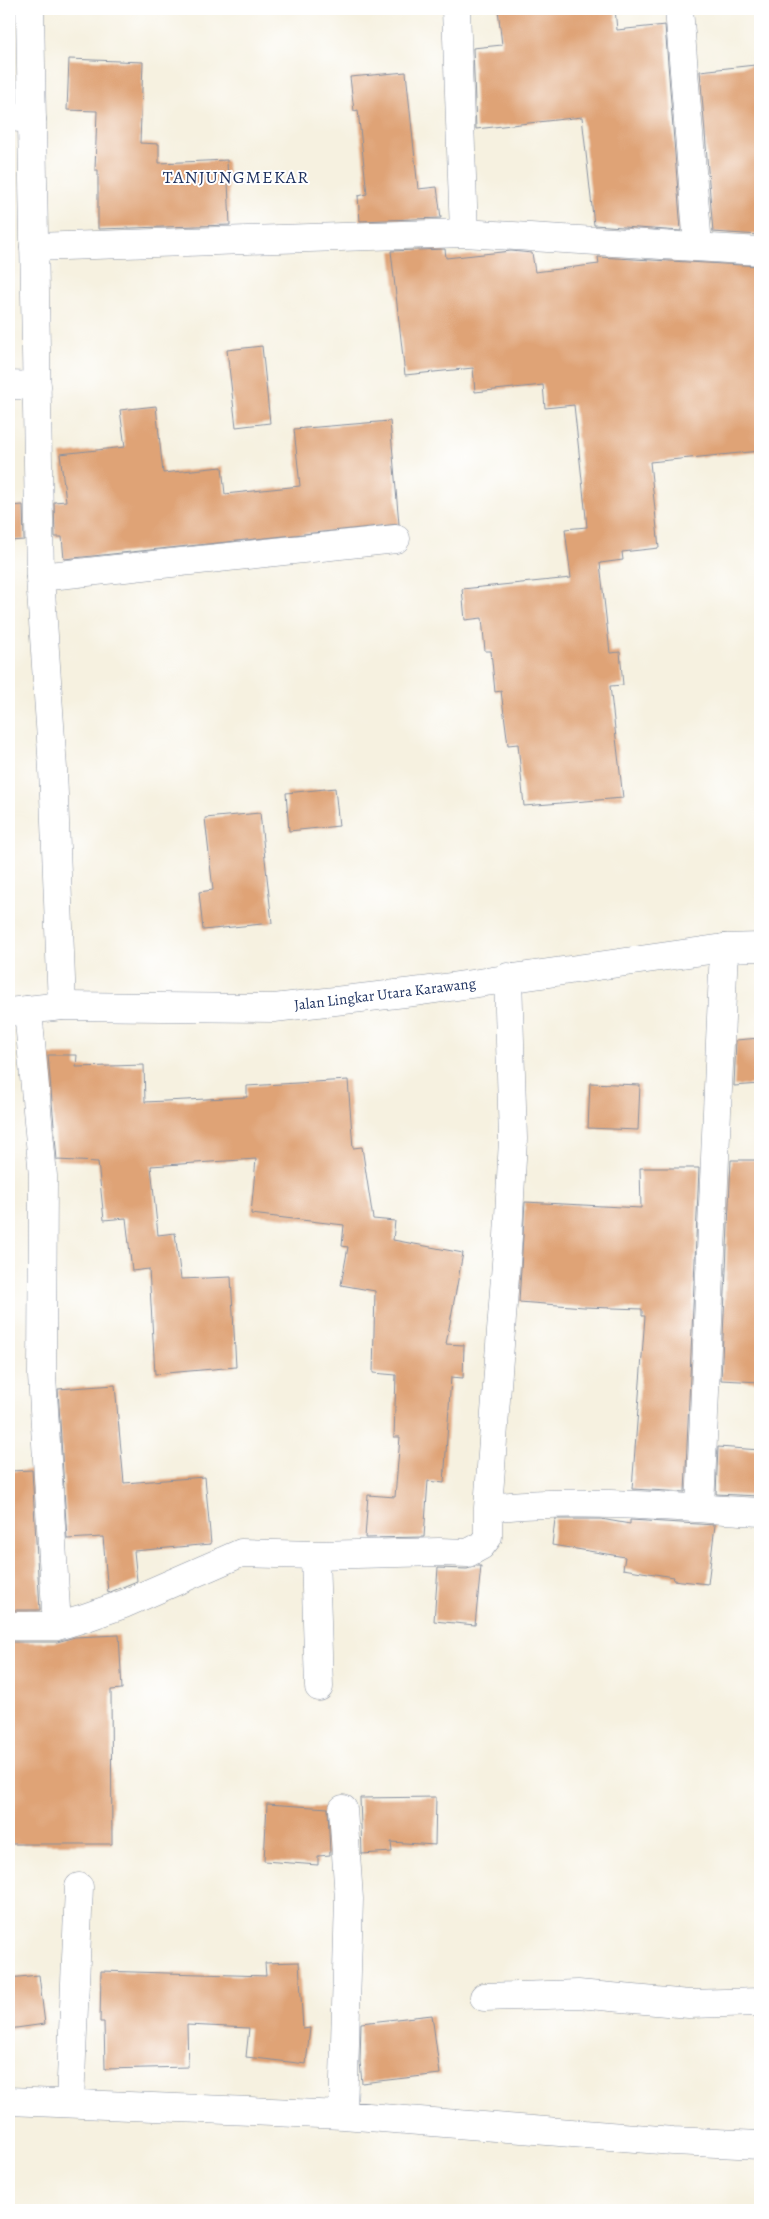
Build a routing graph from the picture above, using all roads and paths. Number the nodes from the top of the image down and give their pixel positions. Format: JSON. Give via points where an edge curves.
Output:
{"nodes":[{"id":1,"x":30,"y":9,"type":"edge"},
{"id":2,"x":456,"y":9,"type":"edge"},
{"id":3,"x":679,"y":9,"type":"edge"},
{"id":4,"x":20,"y":118,"type":"edge"},
{"id":5,"x":464,"y":233,"type":"junction"},
{"id":6,"x":698,"y":246,"type":"junction"},
{"id":7,"x":34,"y":247,"type":"junction"},
{"id":8,"x":760,"y":251,"type":"edge"},
{"id":9,"x":9,"y":385,"type":"edge"},
{"id":10,"x":37,"y":386,"type":"junction"},
{"id":11,"x":396,"y":538,"type":"dead end"},
{"id":12,"x":40,"y":577,"type":"junction"},
{"id":13,"x":760,"y":947,"type":"edge"},
{"id":14,"x":724,"y":948,"type":"junction"},
{"id":15,"x":508,"y":978,"type":"junction"},
{"id":16,"x":62,"y":1006,"type":"junction"},
{"id":17,"x":19,"y":1011,"type":"edge"},
{"id":18,"x":488,"y":1508,"type":"junction"},
{"id":19,"x":700,"y":1508,"type":"junction"},
{"id":20,"x":760,"y":1512,"type":"edge"},
{"id":21,"x":315,"y":1555,"type":"junction"},
{"id":22,"x":9,"y":1626,"type":"edge"},
{"id":23,"x":57,"y":1626,"type":"junction"},
{"id":24,"x":318,"y":1687,"type":"dead end"},
{"id":25,"x":343,"y":1809,"type":"dead end"},
{"id":26,"x":79,"y":1887,"type":"dead end"},
{"id":27,"x":484,"y":1997,"type":"dead end"},
{"id":28,"x":760,"y":2002,"type":"edge"},
{"id":29,"x":9,"y":2101,"type":"edge"},
{"id":30,"x":70,"y":2103,"type":"junction"},
{"id":31,"x":342,"y":2115,"type":"junction"},
{"id":32,"x":760,"y":2145,"type":"edge"}],
"edges":[{"from":1,"to":4,"type":"street"},
{"from":2,"to":5,"type":"street"},
{"from":3,"to":6,"type":"street"},
{"from":4,"to":7,"type":"street"},
{"from":5,"to":6,"type":"street"},
{"from":5,"to":7,"type":"street"},
{"from":6,"to":8,"type":"street"},
{"from":7,"to":10,"type":"street"},
{"from":9,"to":10,"type":"street"},
{"from":10,"to":12,"type":"street"},
{"from":11,"to":12,"type":"street"},
{"from":12,"to":16,"type":"street","via":[[53,769]]},
{"from":13,"to":14,"type":"street","name":"Jalan Lingkar Utara Karawang"},
{"from":14,"to":15,"type":"street","name":"Jalan Lingkar Utara Karawang"},
{"from":14,"to":19,"type":"street"},
{"from":15,"to":16,"type":"street","name":"Jalan Lingkar Utara Karawang","via":[[274,1008]]},
{"from":15,"to":18,"type":"street","via":[[512,1139]]},
{"from":16,"to":17,"type":"street","name":"Jalan Lingkar Utara Karawang"},
{"from":17,"to":23,"type":"street","via":[[43,1176],[42,1376]]},
{"from":18,"to":19,"type":"street","via":[[628,1504]]},
{"from":18,"to":21,"type":"street","via":[[488,1537],[481,1546],[468,1553]]},
{"from":19,"to":20,"type":"street"},
{"from":21,"to":23,"type":"street","via":[[241,1553],[124,1604]]},
{"from":21,"to":24,"type":"street"},
{"from":22,"to":23,"type":"street"},
{"from":25,"to":31,"type":"street","via":[[349,1899]]},
{"from":26,"to":30,"type":"street"},
{"from":27,"to":28,"type":"street","via":[[578,1994],[688,2004]]},
{"from":29,"to":30,"type":"street"},
{"from":30,"to":31,"type":"street"},
{"from":31,"to":32,"type":"street"}]}
